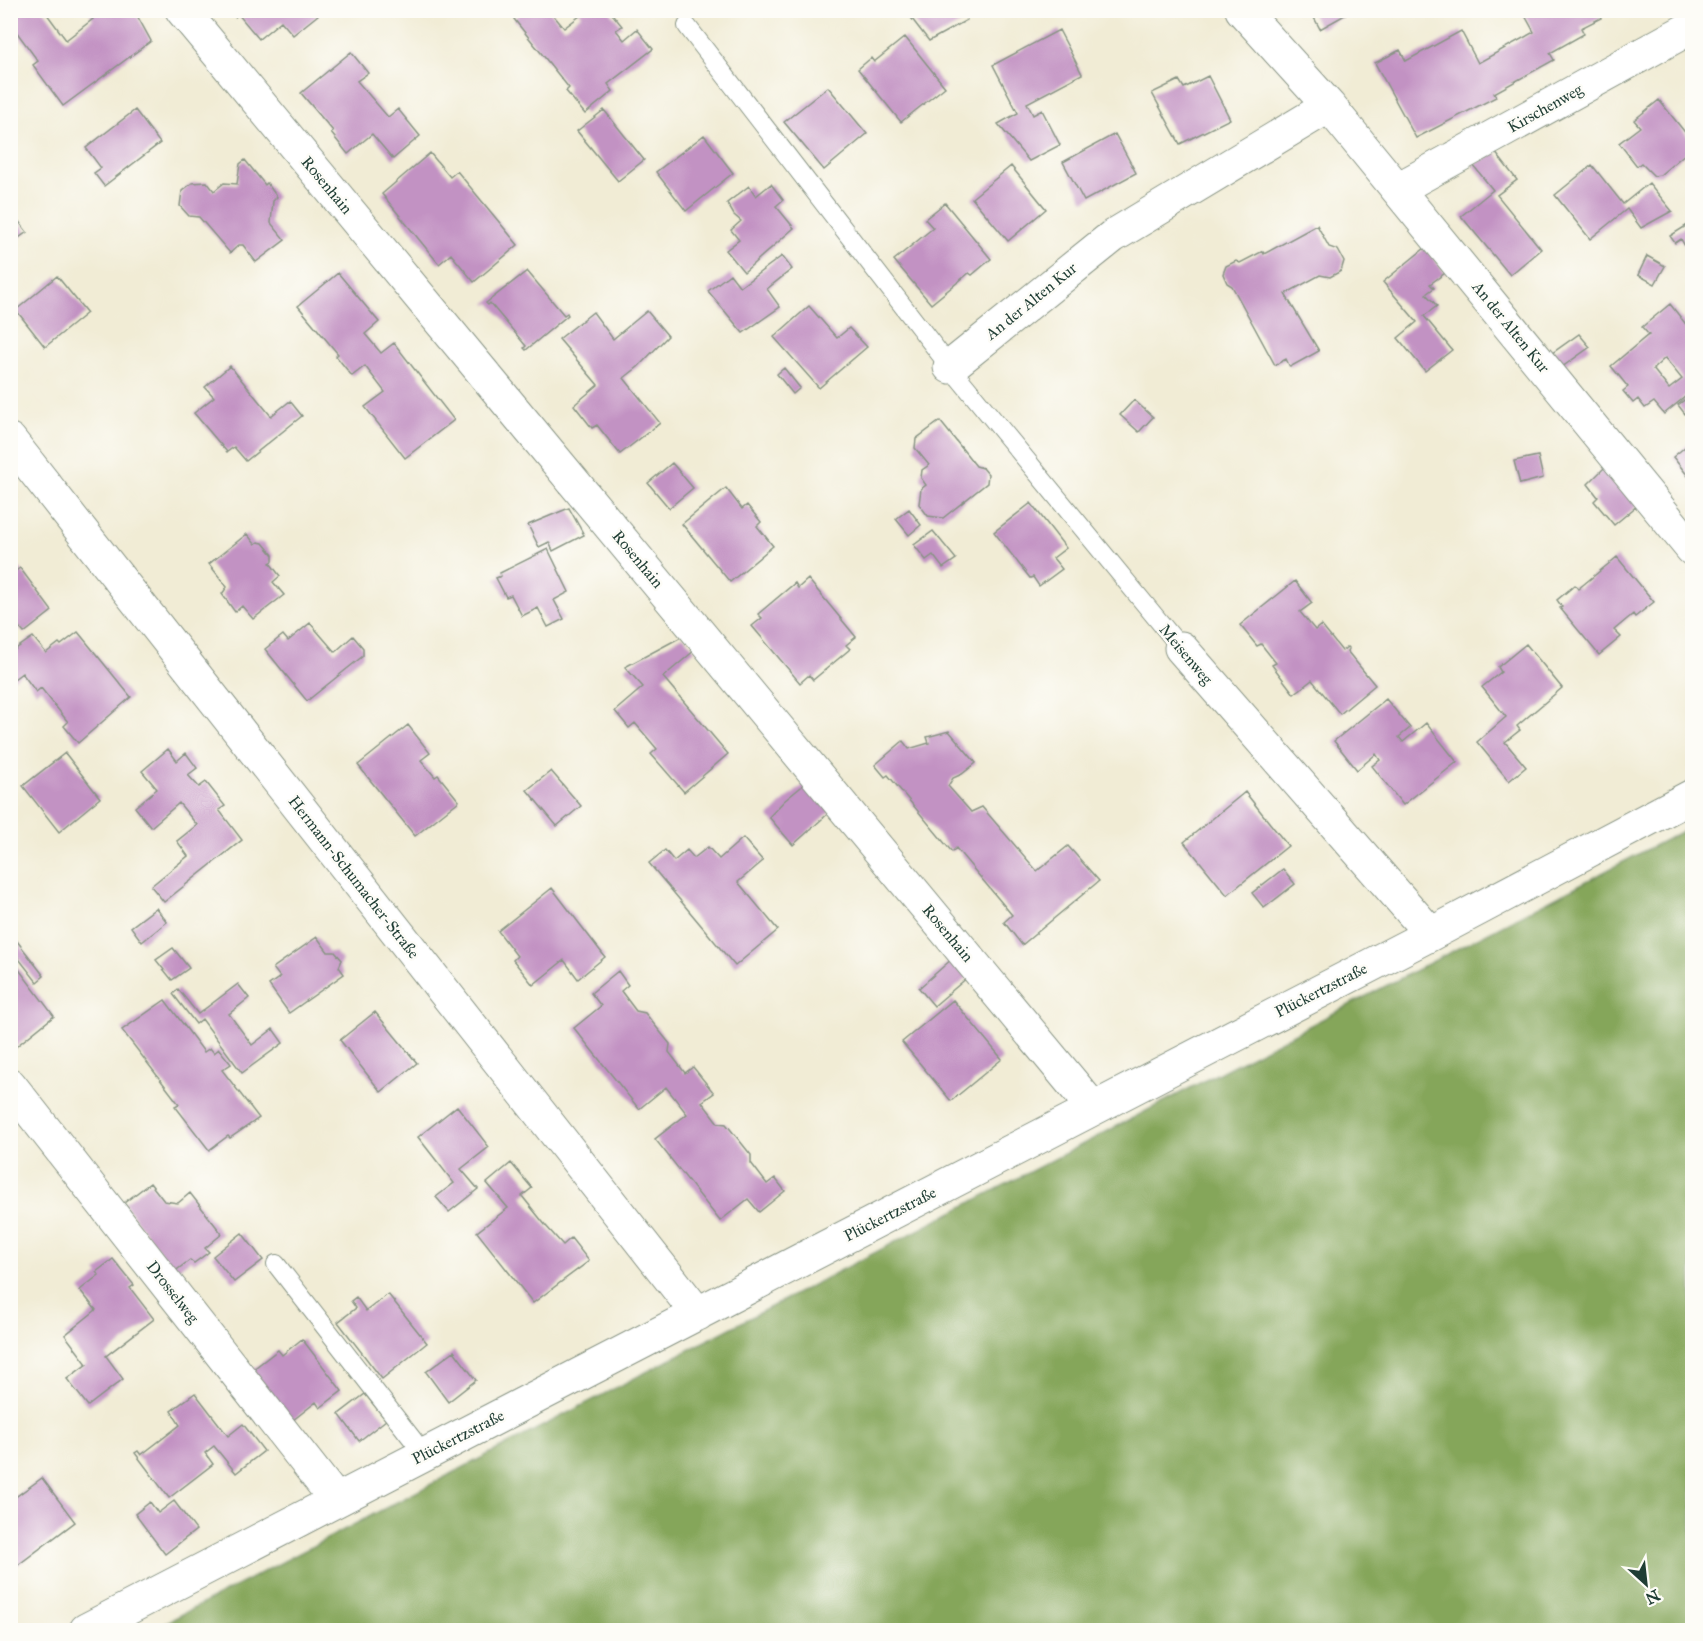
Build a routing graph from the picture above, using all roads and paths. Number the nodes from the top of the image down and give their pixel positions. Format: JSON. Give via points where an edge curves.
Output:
{"nodes":[{"id":1,"x":182,"y":10,"type":"edge"},
{"id":2,"x":1242,"y":10,"type":"edge"},
{"id":3,"x":687,"y":26,"type":"dead end"},
{"id":4,"x":1692,"y":27,"type":"edge"},
{"id":5,"x":1329,"y":106,"type":"junction"},
{"id":6,"x":1398,"y":189,"type":"junction"},
{"id":7,"x":950,"y":367,"type":"junction"},
{"id":8,"x":10,"y":440,"type":"edge"},
{"id":9,"x":1692,"y":549,"type":"edge"},
{"id":10,"x":1181,"y":648,"type":"joint"},
{"id":11,"x":1692,"y":796,"type":"edge"},
{"id":12,"x":1431,"y":934,"type":"junction"},
{"id":13,"x":10,"y":1084,"type":"edge"},
{"id":14,"x":1093,"y":1108,"type":"junction"},
{"id":15,"x":276,"y":1264,"type":"dead end"},
{"id":16,"x":698,"y":1314,"type":"junction"},
{"id":17,"x":424,"y":1454,"type":"junction"},
{"id":18,"x":336,"y":1500,"type":"junction"},
{"id":19,"x":86,"y":1630,"type":"edge"}],
"edges":[{"from":1,"to":14,"type":"street","name":"Rosenhain"},
{"from":2,"to":5,"type":"street","name":"An der Alten Kur"},
{"from":3,"to":7,"type":"lane","name":"Meisenweg"},
{"from":4,"to":6,"type":"street","name":"Kirschenweg"},
{"from":5,"to":6,"type":"street","name":"An der Alten Kur"},
{"from":5,"to":7,"type":"street","name":"An der Alten Kur","via":[[1113,236]]},
{"from":6,"to":9,"type":"street","name":"An der Alten Kur"},
{"from":7,"to":10,"type":"lane","name":"Meisenweg"},
{"from":8,"to":16,"type":"street","name":"Hermann-Schumacher-Straße"},
{"from":10,"to":12,"type":"street","name":"Meisenweg"},
{"from":11,"to":12,"type":"street","name":"Plückertzstraße"},
{"from":12,"to":14,"type":"street","name":"Plückertzstraße"},
{"from":13,"to":18,"type":"street","name":"Drosselweg"},
{"from":14,"to":16,"type":"street","name":"Plückertzstraße"},
{"from":15,"to":17,"type":"lane"},
{"from":16,"to":17,"type":"street","name":"Plückertzstraße"},
{"from":17,"to":18,"type":"street","name":"Plückertzstraße"},
{"from":18,"to":19,"type":"street","name":"Plückertzstraße"}]}
